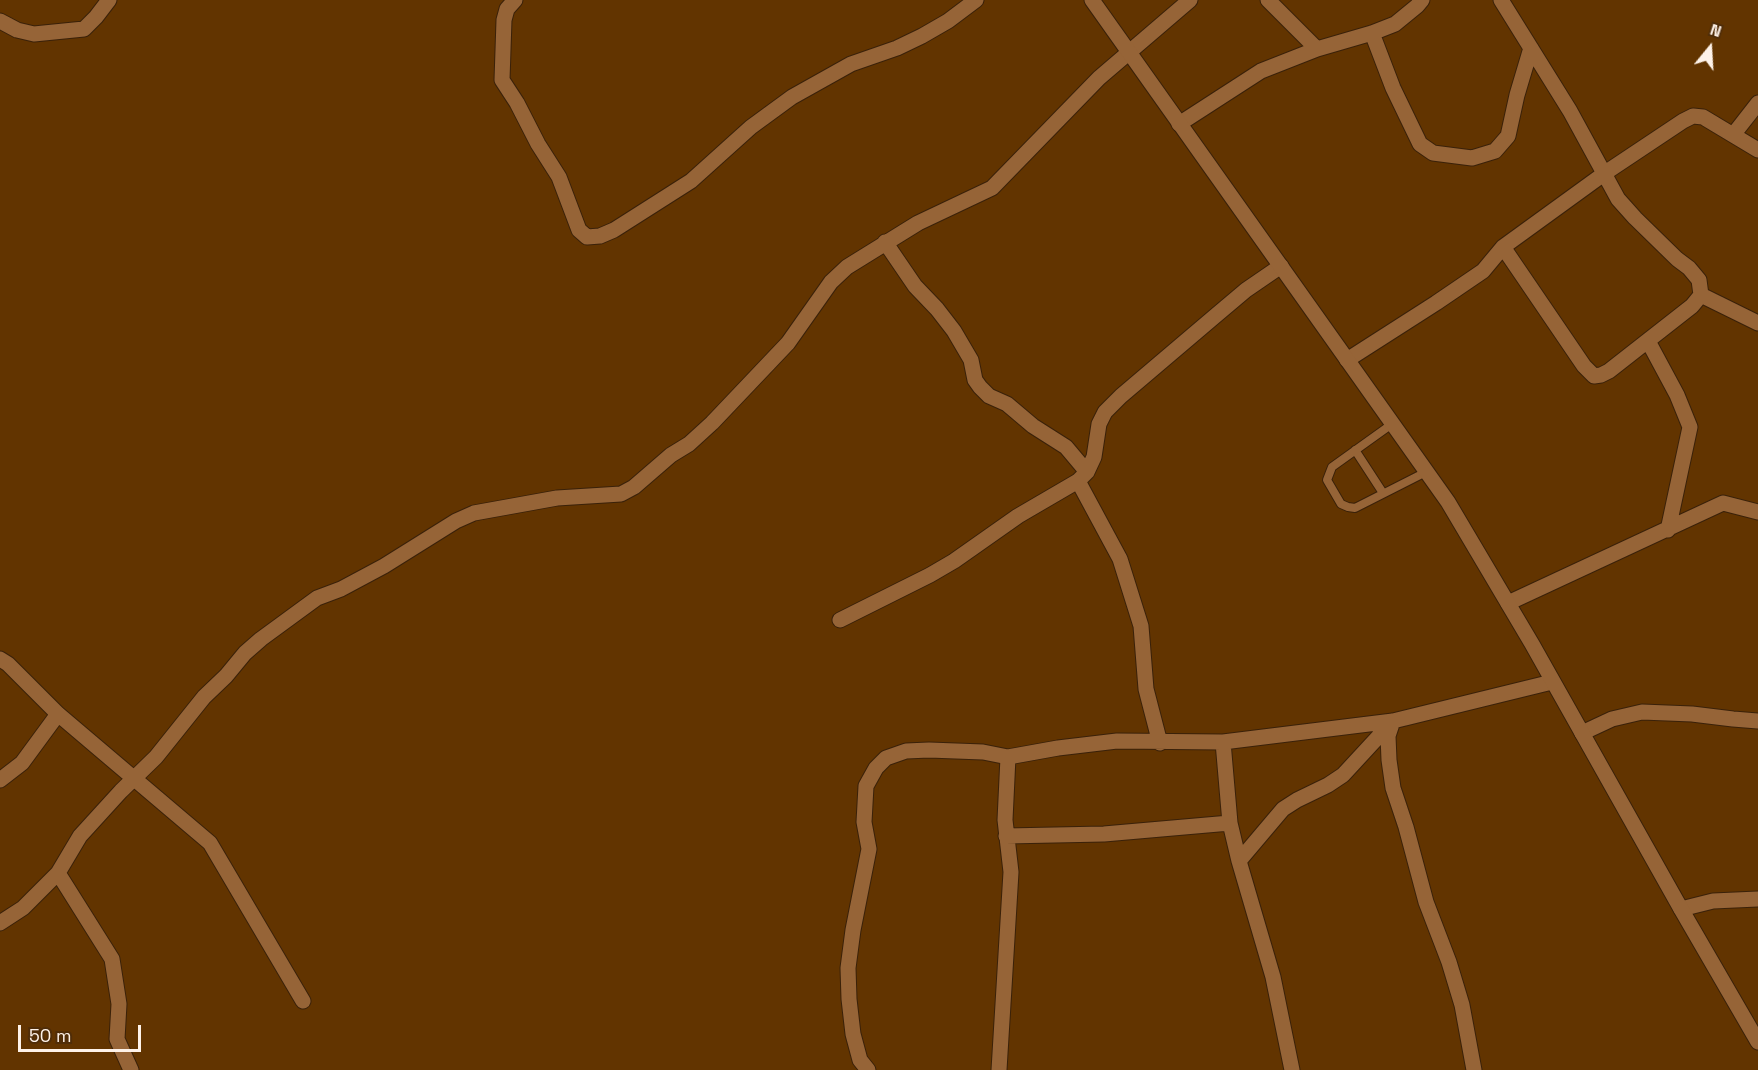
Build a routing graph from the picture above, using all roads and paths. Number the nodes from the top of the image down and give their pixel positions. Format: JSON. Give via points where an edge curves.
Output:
{"nodes":[{"id":1,"x":109,"y":0,"type":"edge"},
{"id":2,"x":515,"y":0,"type":"edge"},
{"id":3,"x":976,"y":0,"type":"edge"},
{"id":4,"x":1092,"y":0,"type":"edge"},
{"id":5,"x":1190,"y":0,"type":"edge"},
{"id":6,"x":1268,"y":0,"type":"edge"},
{"id":7,"x":1422,"y":0,"type":"edge"},
{"id":8,"x":1501,"y":0,"type":"edge"},
{"id":9,"x":0,"y":21,"type":"edge"},
{"id":10,"x":1372,"y":33,"type":"junction"},
{"id":11,"x":1532,"y":48,"type":"junction"},
{"id":12,"x":1317,"y":49,"type":"junction"},
{"id":13,"x":1129,"y":51,"type":"junction"},
{"id":14,"x":1758,"y":103,"type":"edge"},
{"id":15,"x":1179,"y":124,"type":"junction"},
{"id":16,"x":1733,"y":135,"type":"junction"},
{"id":17,"x":1758,"y":150,"type":"edge"},
{"id":18,"x":1605,"y":173,"type":"junction"},
{"id":19,"x":885,"y":242,"type":"junction"},
{"id":20,"x":1503,"y":247,"type":"junction"},
{"id":21,"x":1281,"y":266,"type":"junction"},
{"id":22,"x":1701,"y":295,"type":"junction"},
{"id":23,"x":1758,"y":323,"type":"edge"},
{"id":24,"x":1647,"y":341,"type":"junction"},
{"id":25,"x":1347,"y":360,"type":"junction"},
{"id":26,"x":1392,"y":424,"type":"junction"},
{"id":27,"x":1355,"y":450,"type":"junction"},
{"id":28,"x":1426,"y":472,"type":"junction"},
{"id":29,"x":1082,"y":476,"type":"junction"},
{"id":30,"x":1383,"y":494,"type":"junction"},
{"id":31,"x":1758,"y":512,"type":"edge"},
{"id":32,"x":1668,"y":530,"type":"junction"},
{"id":33,"x":1508,"y":603,"type":"junction"},
{"id":34,"x":840,"y":620,"type":"dead end"},
{"id":35,"x":0,"y":659,"type":"edge"},
{"id":36,"x":1552,"y":682,"type":"junction"},
{"id":37,"x":58,"y":714,"type":"junction"},
{"id":38,"x":1394,"y":721,"type":"junction"},
{"id":39,"x":1758,"y":721,"type":"edge"},
{"id":40,"x":1582,"y":733,"type":"junction"},
{"id":41,"x":1160,"y":742,"type":"junction"},
{"id":42,"x":1223,"y":742,"type":"junction"},
{"id":43,"x":1008,"y":757,"type":"junction"},
{"id":44,"x":134,"y":779,"type":"junction"},
{"id":45,"x":0,"y":780,"type":"edge"},
{"id":46,"x":1230,"y":823,"type":"junction"},
{"id":47,"x":1006,"y":836,"type":"junction"},
{"id":48,"x":1239,"y":861,"type":"junction"},
{"id":49,"x":58,"y":873,"type":"junction"},
{"id":50,"x":1758,"y":899,"type":"edge"},
{"id":51,"x":1681,"y":909,"type":"junction"},
{"id":52,"x":0,"y":923,"type":"edge"},
{"id":53,"x":303,"y":1001,"type":"dead end"},
{"id":54,"x":1758,"y":1042,"type":"edge"},
{"id":55,"x":131,"y":1070,"type":"edge"},
{"id":56,"x":868,"y":1070,"type":"edge"},
{"id":57,"x":999,"y":1070,"type":"edge"},
{"id":58,"x":1292,"y":1070,"type":"edge"},
{"id":59,"x":1474,"y":1070,"type":"edge"}],
"edges":[{"from":1,"to":9,"type":"street","via":[[84,28],[34,34]]},
{"from":2,"to":3,"type":"street","via":[[504,20],[502,80],[559,177],[579,230],[587,237],[614,230],[691,181],[751,127],[792,97],[851,64],[922,36]]},
{"from":4,"to":13,"type":"street"},
{"from":5,"to":13,"type":"street"},
{"from":6,"to":12,"type":"street"},
{"from":7,"to":10,"type":"street","via":[[1395,24]]},
{"from":8,"to":11,"type":"street"},
{"from":10,"to":11,"type":"street","via":[[1420,144],[1433,153],[1461,157],[1495,152],[1508,136],[1516,95]]},
{"from":10,"to":12,"type":"street"},
{"from":11,"to":18,"type":"street"},
{"from":12,"to":15,"type":"street","via":[[1261,71]]},
{"from":13,"to":15,"type":"street"},
{"from":13,"to":19,"type":"street","via":[[992,188]]},
{"from":14,"to":16,"type":"street"},
{"from":15,"to":21,"type":"street"},
{"from":16,"to":17,"type":"street"},
{"from":16,"to":18,"type":"street","via":[[1703,117],[1693,116]]},
{"from":18,"to":20,"type":"street"},
{"from":18,"to":22,"type":"street","via":[[1618,199],[1699,280]]},
{"from":19,"to":29,"type":"street","via":[[915,286],[954,331],[971,360],[980,387],[1066,447]]},
{"from":19,"to":44,"type":"street","via":[[831,282],[788,342],[712,423],[634,487],[621,494],[557,498],[474,513],[384,566],[317,598],[245,653]]},
{"from":20,"to":24,"type":"street","via":[[1594,376],[1609,371]]},
{"from":20,"to":25,"type":"street","via":[[1483,271]]},
{"from":21,"to":25,"type":"street"},
{"from":21,"to":29,"type":"street","via":[[1214,317],[1105,412],[1094,457]]},
{"from":22,"to":23,"type":"street"},
{"from":22,"to":24,"type":"street"},
{"from":24,"to":32,"type":"street","via":[[1690,427]]},
{"from":25,"to":26,"type":"street"},
{"from":26,"to":27,"type":"lane"},
{"from":26,"to":28,"type":"street"},
{"from":27,"to":30,"type":"lane"},
{"from":27,"to":30,"type":"lane","via":[[1328,473],[1327,480],[1341,504],[1355,508]]},
{"from":28,"to":30,"type":"lane"},
{"from":28,"to":33,"type":"street"},
{"from":29,"to":34,"type":"street","via":[[954,561]]},
{"from":29,"to":41,"type":"street","via":[[1120,559],[1141,626],[1146,689]]},
{"from":31,"to":32,"type":"street","via":[[1724,503]]},
{"from":32,"to":33,"type":"street"},
{"from":33,"to":36,"type":"street"},
{"from":35,"to":37,"type":"street"},
{"from":36,"to":38,"type":"street"},
{"from":36,"to":40,"type":"street"},
{"from":37,"to":44,"type":"street"},
{"from":37,"to":45,"type":"street","via":[[22,763]]},
{"from":38,"to":42,"type":"street"},
{"from":38,"to":48,"type":"street","via":[[1343,775],[1283,809]]},
{"from":38,"to":59,"type":"street","via":[[1388,736],[1393,788],[1455,984]]},
{"from":39,"to":40,"type":"street","via":[[1642,712],[1612,719]]},
{"from":40,"to":51,"type":"street"},
{"from":41,"to":42,"type":"street"},
{"from":41,"to":43,"type":"street","via":[[1117,741]]},
{"from":42,"to":46,"type":"street"},
{"from":43,"to":47,"type":"street"},
{"from":43,"to":56,"type":"street","via":[[983,752],[906,751],[886,758],[866,786],[864,822],[868,849],[848,968],[853,1034],[860,1060]]},
{"from":44,"to":49,"type":"street","via":[[80,836]]},
{"from":44,"to":53,"type":"street","via":[[210,843]]},
{"from":46,"to":47,"type":"street","via":[[1104,834]]},
{"from":46,"to":48,"type":"street"},
{"from":47,"to":57,"type":"street","via":[[1011,872]]},
{"from":48,"to":58,"type":"street","via":[[1273,977]]},
{"from":49,"to":52,"type":"street","via":[[23,908]]},
{"from":49,"to":55,"type":"street","via":[[112,959],[119,1004],[117,1039]]},
{"from":50,"to":51,"type":"street","via":[[1713,901]]},
{"from":51,"to":54,"type":"street"}]}
